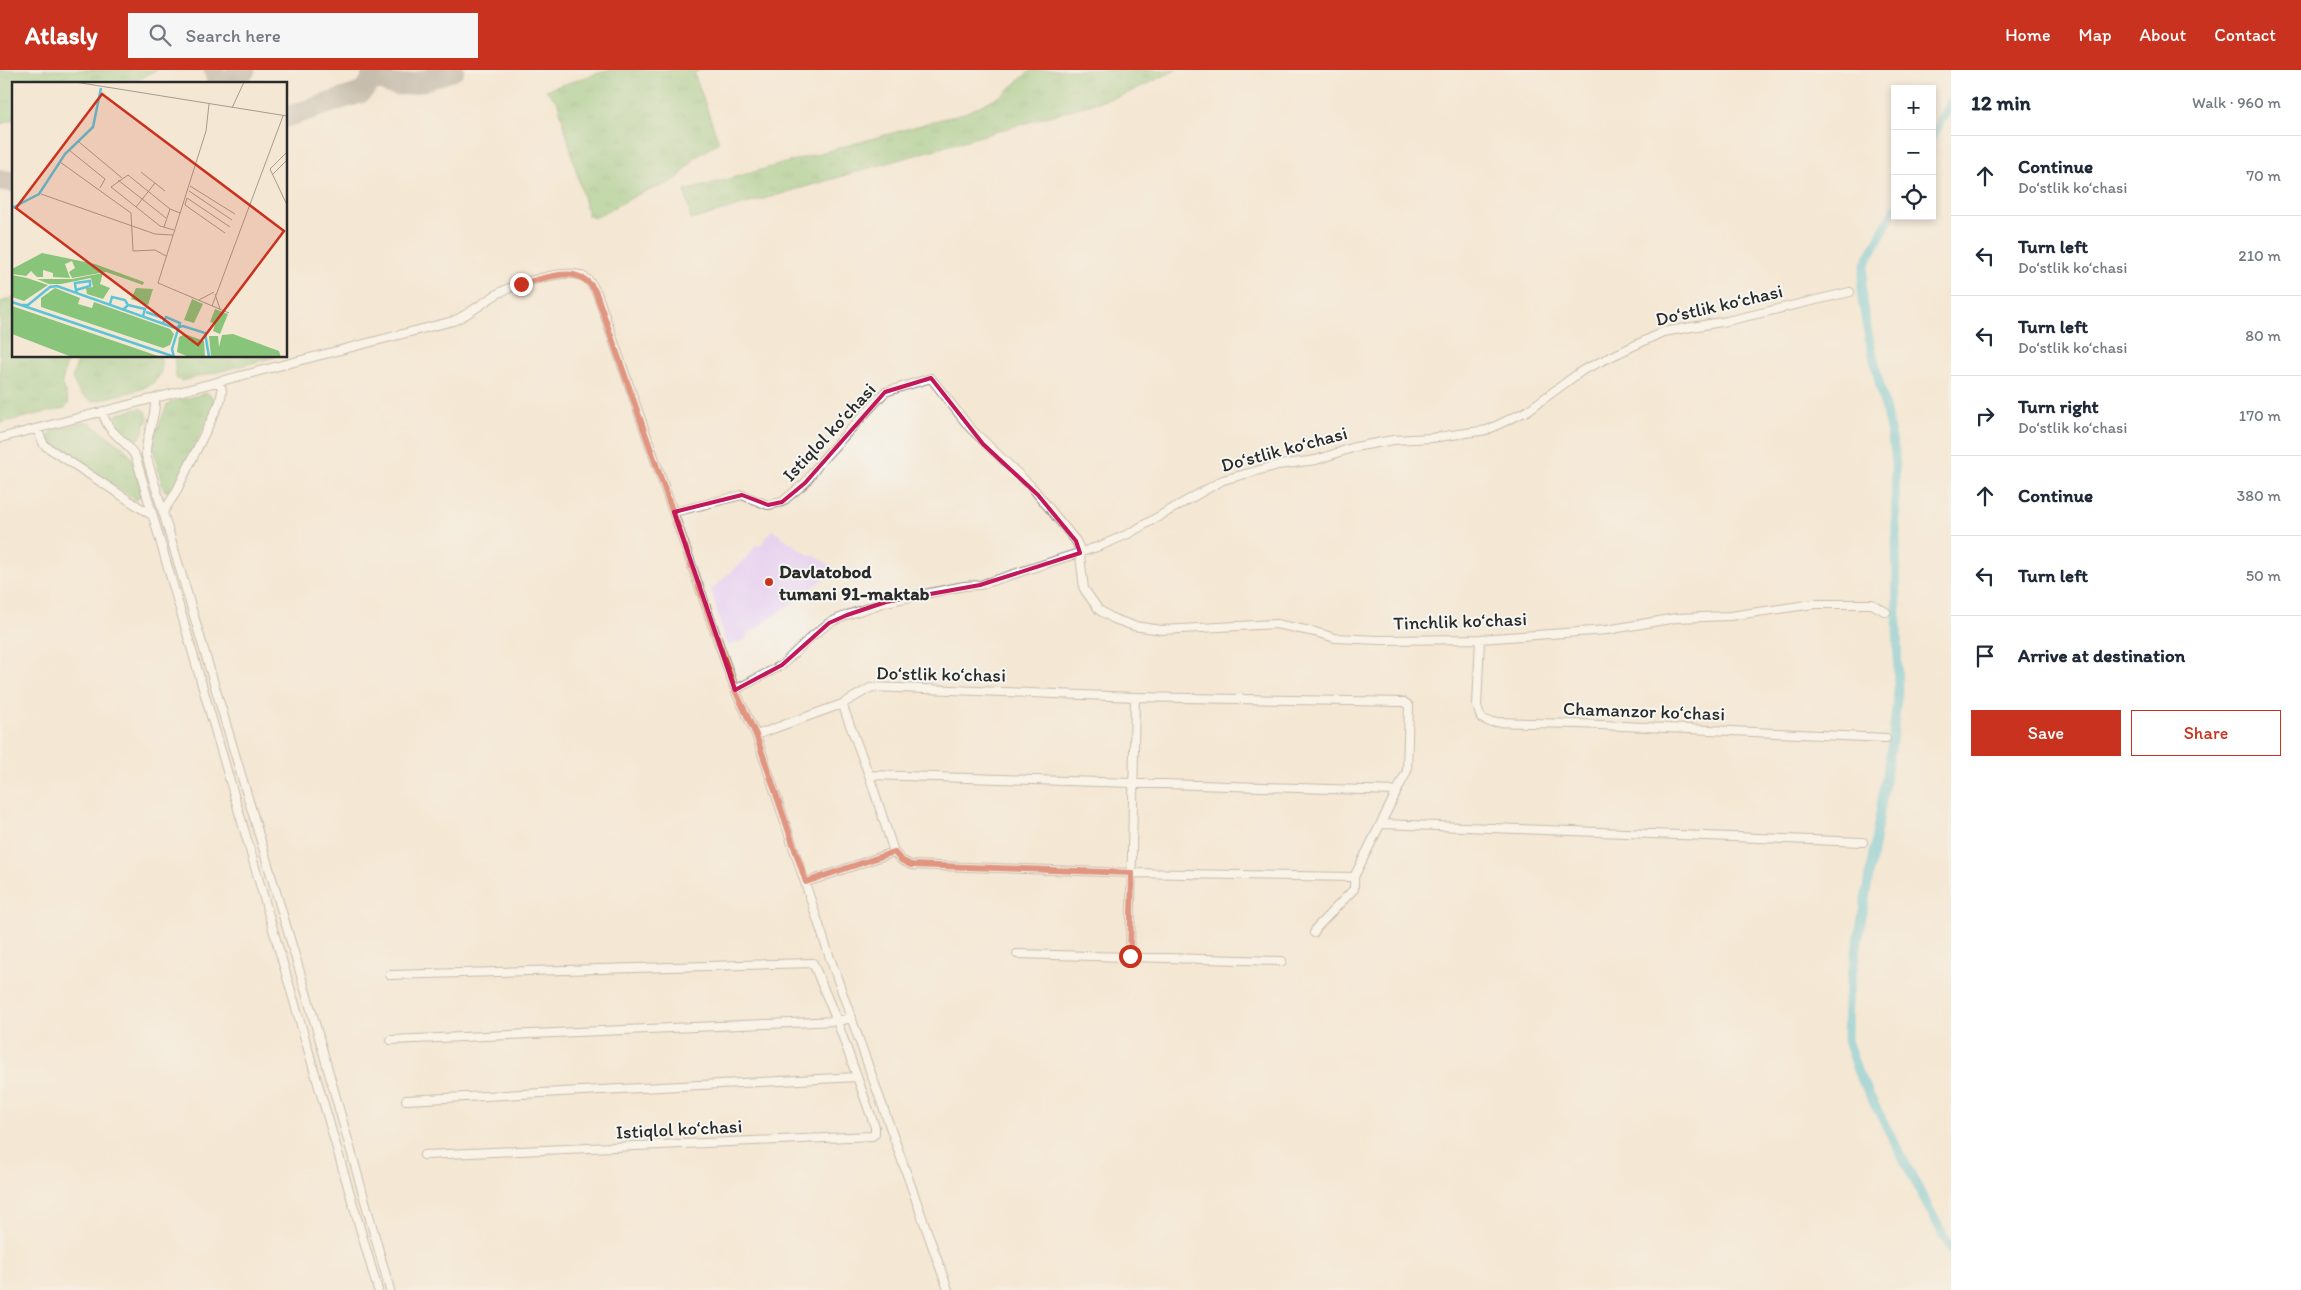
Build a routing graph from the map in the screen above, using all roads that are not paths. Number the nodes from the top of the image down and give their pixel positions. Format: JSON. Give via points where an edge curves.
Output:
{"nodes":[{"id":1,"x":1850,"y":292,"type":"dead end"},
{"id":2,"x":220,"y":381,"type":"junction"},
{"id":3,"x":155,"y":398,"type":"junction"},
{"id":4,"x":103,"y":411,"type":"junction"},
{"id":5,"x":36,"y":428,"type":"junction"},
{"id":6,"x":0,"y":438,"type":"edge"},
{"id":7,"x":163,"y":512,"type":"junction"},
{"id":8,"x":674,"y":512,"type":"junction"},
{"id":9,"x":153,"y":516,"type":"junction"},
{"id":10,"x":1080,"y":553,"type":"junction"},
{"id":11,"x":1886,"y":612,"type":"dead end"},
{"id":12,"x":1480,"y":639,"type":"junction"},
{"id":13,"x":735,"y":690,"type":"junction"},
{"id":14,"x":1135,"y":697,"type":"junction"},
{"id":15,"x":842,"y":704,"type":"junction"},
{"id":16,"x":756,"y":735,"type":"junction"},
{"id":17,"x":1886,"y":738,"type":"dead end"},
{"id":18,"x":869,"y":775,"type":"junction"},
{"id":19,"x":1134,"y":784,"type":"junction"},
{"id":20,"x":1397,"y":791,"type":"junction"},
{"id":21,"x":1382,"y":824,"type":"junction"},
{"id":22,"x":1863,"y":842,"type":"dead end"},
{"id":23,"x":894,"y":852,"type":"junction"},
{"id":24,"x":1132,"y":873,"type":"junction"},
{"id":25,"x":1354,"y":877,"type":"junction"},
{"id":26,"x":806,"y":882,"type":"junction"},
{"id":27,"x":1314,"y":933,"type":"dead end"},
{"id":28,"x":1016,"y":954,"type":"dead end"},
{"id":29,"x":1130,"y":956,"type":"junction"},
{"id":30,"x":1282,"y":961,"type":"dead end"},
{"id":31,"x":390,"y":975,"type":"dead end"},
{"id":32,"x":851,"y":1018,"type":"junction"},
{"id":33,"x":837,"y":1020,"type":"junction"},
{"id":34,"x":392,"y":1040,"type":"dead end"},
{"id":35,"x":857,"y":1077,"type":"junction"},
{"id":36,"x":406,"y":1100,"type":"dead end"},
{"id":37,"x":424,"y":1155,"type":"dead end"},
{"id":38,"x":378,"y":1290,"type":"edge"},
{"id":39,"x":390,"y":1290,"type":"edge"},
{"id":40,"x":948,"y":1290,"type":"edge"}],
"edges":[{"from":1,"to":10,"type":"street","name":"Doʻstlik koʻchasi","via":[[1727,321],[1663,332],[1583,370],[1527,411],[1487,430],[1355,446],[1316,460],[1278,465],[1223,480],[1128,534]]},
{"from":2,"to":3,"type":"street"},
{"from":2,"to":7,"type":"street","via":[[220,402]]},
{"from":2,"to":8,"type":"street","via":[[452,321],[521,284],[566,273],[581,276],[596,293]]},
{"from":3,"to":4,"type":"street"},
{"from":3,"to":7,"type":"street","via":[[156,408],[146,442],[146,455]]},
{"from":4,"to":5,"type":"street"},
{"from":4,"to":9,"type":"street","via":[[109,428],[130,446],[136,458]]},
{"from":5,"to":6,"type":"street"},
{"from":5,"to":9,"type":"street","via":[[44,445]]},
{"from":7,"to":39,"type":"street","via":[[313,1016]]},
{"from":8,"to":10,"type":"street","name":"Istiqlol koʻchasi","via":[[742,495],[768,506],[782,502],[805,483],[885,392],[931,378],[983,444],[1038,495],[1076,542]]},
{"from":8,"to":13,"type":"street"},
{"from":9,"to":38,"type":"street"},
{"from":10,"to":12,"type":"street","name":"Tinchlik koʻchasi","via":[[1084,589],[1090,599],[1099,610],[1134,626],[1162,630],[1276,624],[1335,638]]},
{"from":10,"to":13,"type":"street","name":"Doʻstlik koʻchasi","via":[[980,585],[886,602],[847,614],[817,632],[782,665]]},
{"from":11,"to":12,"type":"street","name":"Tinchlik koʻchasi","via":[[1872,604],[1814,604],[1730,616],[1676,618],[1607,630]]},
{"from":12,"to":17,"type":"street","name":"Chamanzor koʻchasi","via":[[1477,706],[1481,718],[1490,722]]},
{"from":13,"to":16,"type":"street"},
{"from":14,"to":15,"type":"street","name":"Doʻstlik koʻchasi","via":[[872,687]]},
{"from":14,"to":19,"type":"street"},
{"from":14,"to":20,"type":"street","name":"Doʻstlik koʻchasi","via":[[1407,703],[1410,709],[1407,771]]},
{"from":15,"to":16,"type":"street","name":"Doʻstlik koʻchasi"},
{"from":15,"to":18,"type":"street"},
{"from":16,"to":26,"type":"street"},
{"from":18,"to":19,"type":"street"},
{"from":18,"to":23,"type":"street"},
{"from":19,"to":20,"type":"street"},
{"from":19,"to":24,"type":"street"},
{"from":20,"to":21,"type":"street","name":"Doʻstlik koʻchasi"},
{"from":21,"to":22,"type":"street"},
{"from":21,"to":25,"type":"street","name":"Doʻstlik koʻchasi"},
{"from":23,"to":24,"type":"street","via":[[911,865]]},
{"from":23,"to":26,"type":"street"},
{"from":24,"to":25,"type":"street"},
{"from":24,"to":29,"type":"street"},
{"from":25,"to":27,"type":"street","name":"Doʻstlik koʻchasi","via":[[1354,889]]},
{"from":26,"to":32,"type":"street"},
{"from":28,"to":29,"type":"street"},
{"from":29,"to":30,"type":"street"},
{"from":31,"to":33,"type":"street","name":"Istiqlol koʻchasi","via":[[813,963]]},
{"from":32,"to":33,"type":"street"},
{"from":32,"to":40,"type":"street"},
{"from":33,"to":34,"type":"street"},
{"from":33,"to":35,"type":"street","name":"Istiqlol koʻchasi"},
{"from":35,"to":36,"type":"street"},
{"from":35,"to":37,"type":"street","name":"Istiqlol koʻchasi","via":[[875,1127],[872,1136]]}]}
